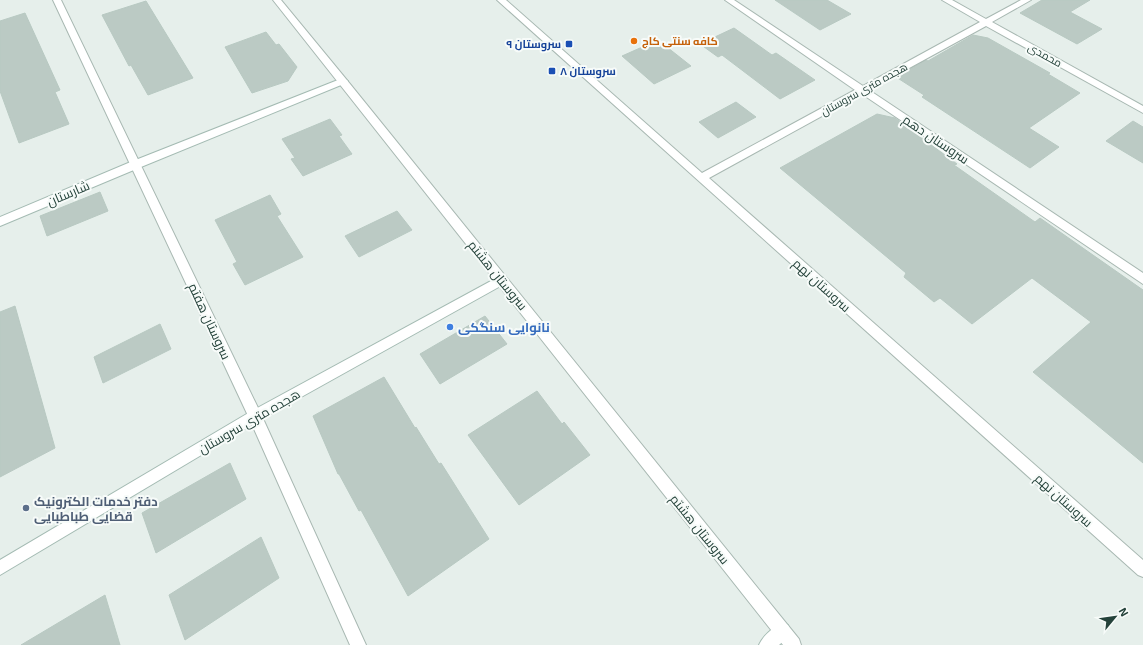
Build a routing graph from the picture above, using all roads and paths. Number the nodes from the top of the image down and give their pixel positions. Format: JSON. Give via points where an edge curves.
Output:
{"nodes":[{"id":1,"x":57,"y":0,"type":"edge"},
{"id":2,"x":277,"y":0,"type":"edge"},
{"id":3,"x":501,"y":0,"type":"edge"},
{"id":4,"x":729,"y":0,"type":"edge"},
{"id":5,"x":946,"y":0,"type":"edge"},
{"id":6,"x":1027,"y":0,"type":"edge"},
{"id":7,"x":986,"y":22,"type":"junction"},
{"id":8,"x":343,"y":81,"type":"junction"},
{"id":9,"x":862,"y":90,"type":"junction"},
{"id":10,"x":1143,"y":110,"type":"edge"},
{"id":11,"x":137,"y":164,"type":"junction"},
{"id":12,"x":701,"y":178,"type":"junction"},
{"id":13,"x":0,"y":222,"type":"edge"},
{"id":14,"x":1143,"y":279,"type":"edge"},
{"id":15,"x":502,"y":280,"type":"junction"},
{"id":16,"x":255,"y":416,"type":"junction"},
{"id":17,"x":0,"y":568,"type":"edge"},
{"id":18,"x":1143,"y":570,"type":"edge"},
{"id":19,"x":782,"y":631,"type":"junction"},
{"id":20,"x":358,"y":645,"type":"edge"},
{"id":21,"x":767,"y":645,"type":"edge"},
{"id":22,"x":793,"y":645,"type":"edge"}],
"edges":[{"from":1,"to":11,"type":"street","name":"سروستان هفتم"},
{"from":2,"to":8,"type":"street","name":"سروستان هشتم"},
{"from":3,"to":12,"type":"street","name":"سروستان نهم"},
{"from":4,"to":9,"type":"street","name":"سروستان دهم"},
{"from":5,"to":7,"type":"street","name":"محمدی"},
{"from":6,"to":7,"type":"street","name":"هجده متری سروستان"},
{"from":7,"to":9,"type":"street","name":"هجده متری سروستان"},
{"from":7,"to":10,"type":"street","name":"محمدی"},
{"from":8,"to":11,"type":"street","name":"شارستان"},
{"from":8,"to":15,"type":"street","name":"سروستان هشتم"},
{"from":9,"to":12,"type":"street","name":"هجده متری سروستان"},
{"from":9,"to":14,"type":"street","name":"سروستان دهم"},
{"from":11,"to":13,"type":"street","name":"شارستان"},
{"from":11,"to":16,"type":"street","name":"سروستان هفتم"},
{"from":12,"to":18,"type":"street","name":"سروستان نهم"},
{"from":15,"to":16,"type":"street","name":"هجده متری سروستان"},
{"from":15,"to":19,"type":"street","name":"سروستان هشتم"},
{"from":16,"to":17,"type":"street","name":"هجده متری سروستان"},
{"from":16,"to":20,"type":"street","name":"سروستان هفتم"},
{"from":19,"to":21,"type":"street"},
{"from":19,"to":22,"type":"street","name":"سروستان هشتم"}]}
